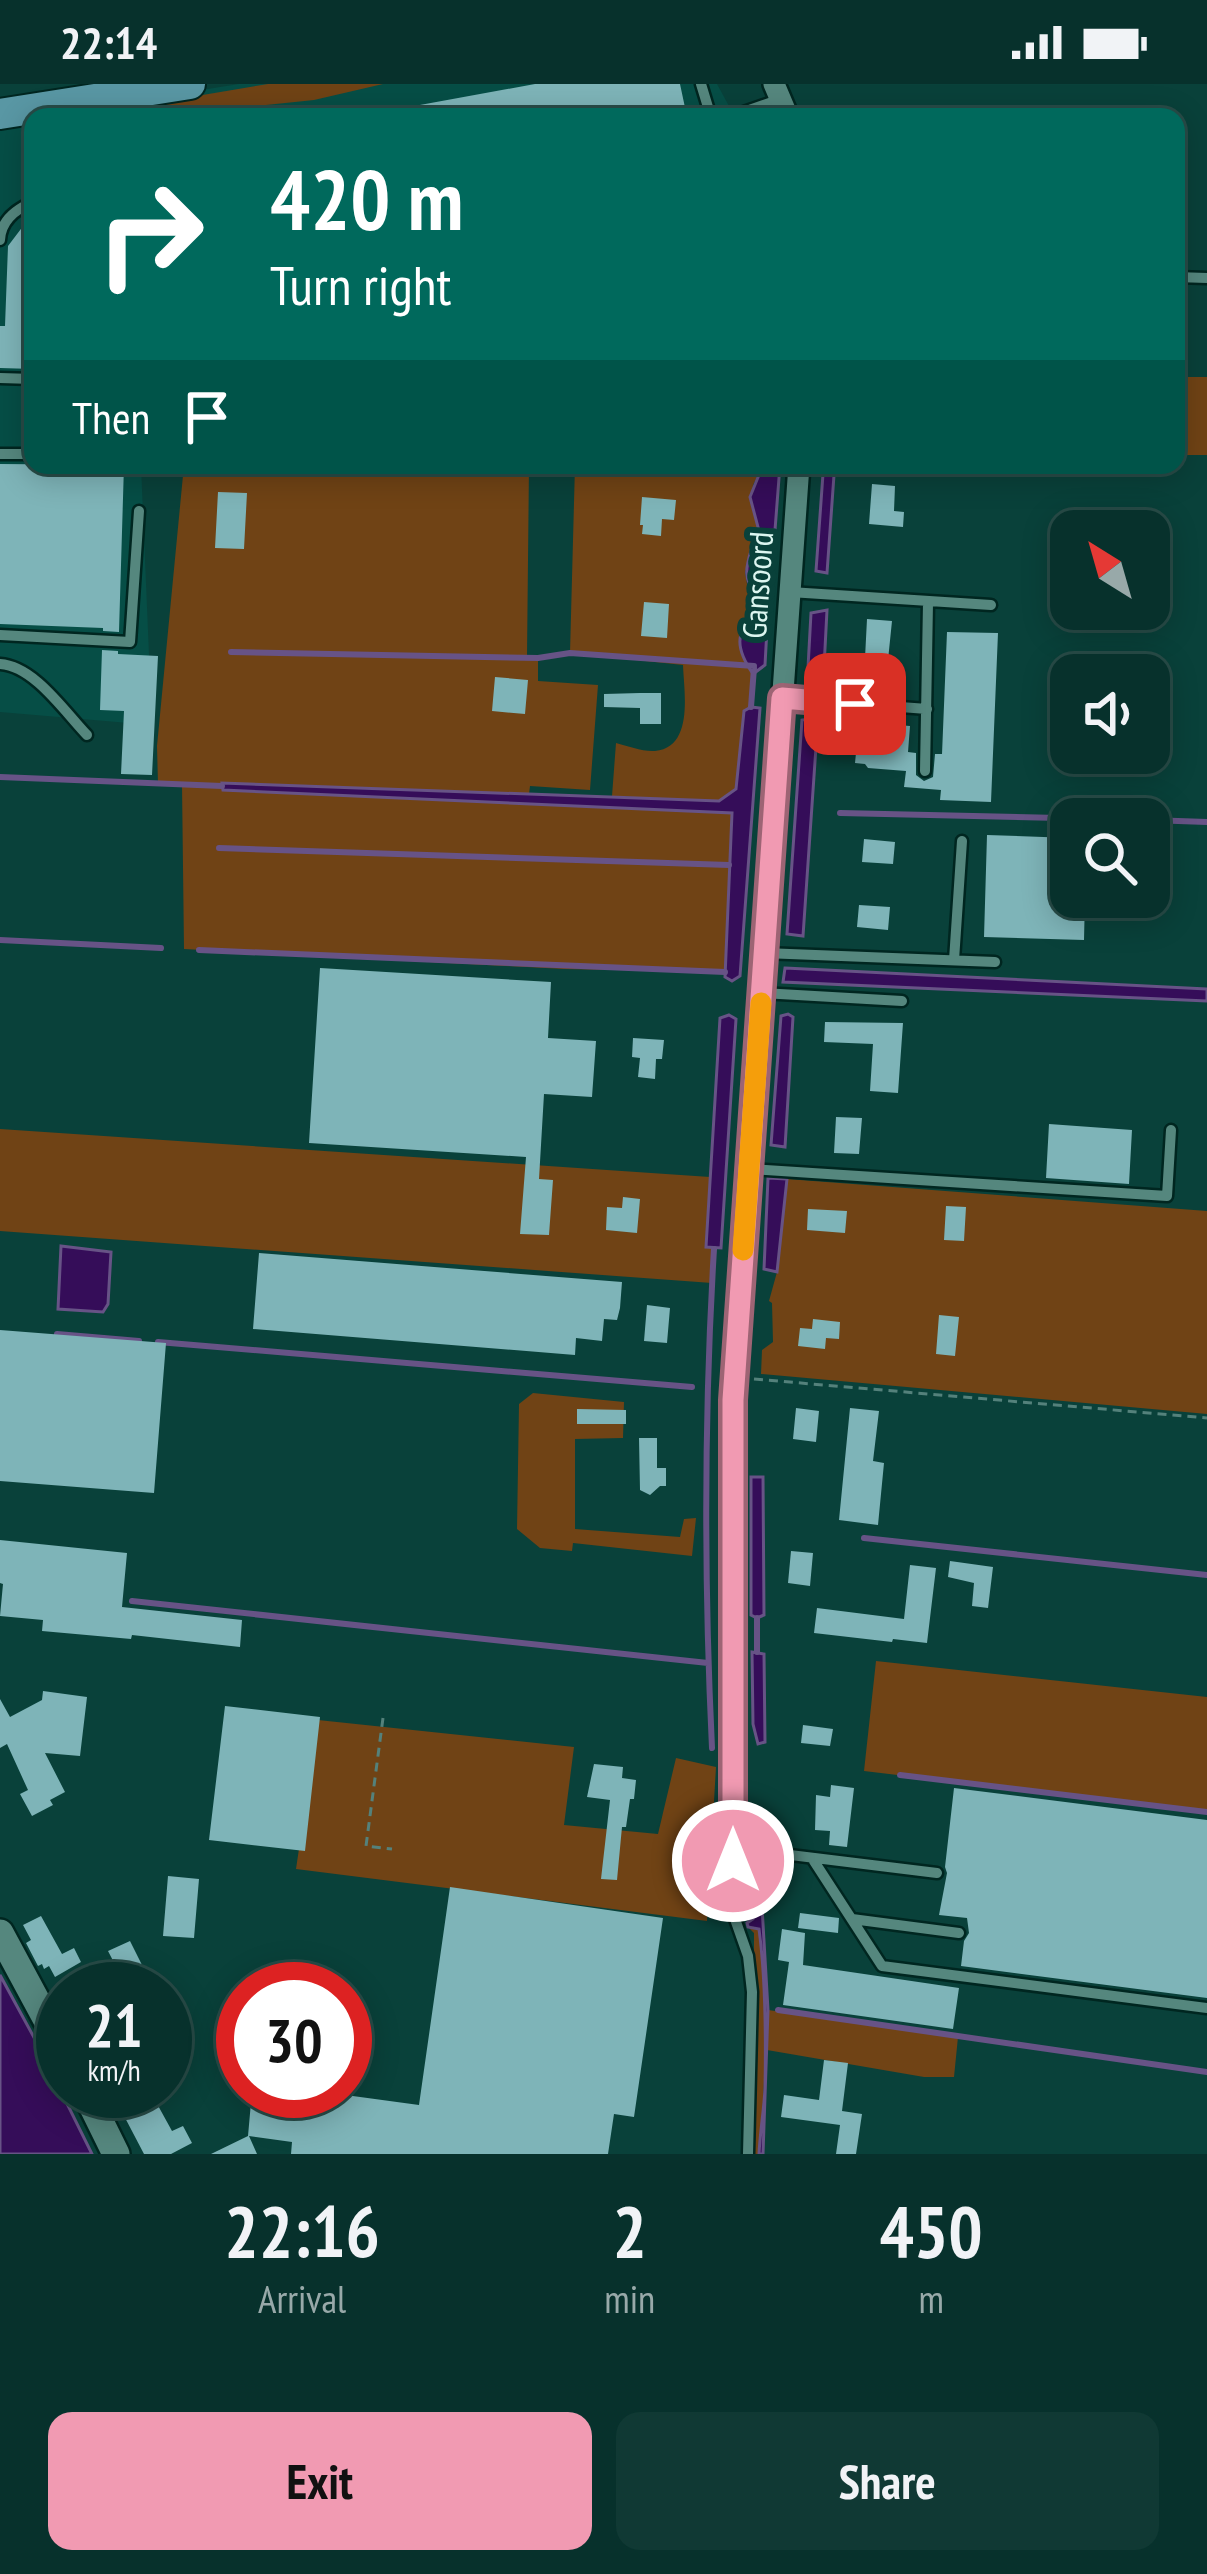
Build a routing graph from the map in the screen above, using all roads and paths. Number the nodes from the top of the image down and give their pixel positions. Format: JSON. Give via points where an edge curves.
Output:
{"nodes":[{"id":1,"x":190,"y":84,"type":"edge"},
{"id":2,"x":38,"y":108,"type":"edge"},
{"id":3,"x":24,"y":207,"type":"edge"},
{"id":4,"x":0,"y":240,"type":"edge"},
{"id":5,"x":798,"y":474,"type":"edge"},
{"id":6,"x":140,"y":511,"type":"dead end"},
{"id":7,"x":790,"y":592,"type":"junction"},
{"id":8,"x":928,"y":603,"type":"junction"},
{"id":9,"x":991,"y":605,"type":"dead end"},
{"id":10,"x":0,"y":635,"type":"edge"},
{"id":11,"x":0,"y":664,"type":"edge"},
{"id":12,"x":782,"y":698,"type":"junction"},
{"id":13,"x":927,"y":709,"type":"junction"},
{"id":14,"x":87,"y":735,"type":"dead end"},
{"id":15,"x":926,"y":771,"type":"dead end"},
{"id":16,"x":962,"y":841,"type":"dead end"},
{"id":17,"x":764,"y":953,"type":"junction"},
{"id":18,"x":954,"y":960,"type":"junction"},
{"id":19,"x":995,"y":962,"type":"dead end"},
{"id":20,"x":762,"y":993,"type":"junction"},
{"id":21,"x":902,"y":1001,"type":"dead end"},
{"id":22,"x":1172,"y":1130,"type":"dead end"},
{"id":23,"x":749,"y":1168,"type":"junction"},
{"id":24,"x":734,"y":1377,"type":"junction"},
{"id":25,"x":1207,"y":1418,"type":"edge"},
{"id":26,"x":382,"y":1718,"type":"dead end"},
{"id":27,"x":392,"y":1849,"type":"dead end"},
{"id":28,"x":733,"y":1854,"type":"junction"},
{"id":29,"x":812,"y":1858,"type":"junction"},
{"id":30,"x":938,"y":1873,"type":"dead end"},
{"id":31,"x":852,"y":1919,"type":"junction"},
{"id":32,"x":0,"y":1933,"type":"edge"},
{"id":33,"x":959,"y":1934,"type":"dead end"},
{"id":34,"x":36,"y":2000,"type":"edge"},
{"id":35,"x":1207,"y":2008,"type":"edge"},
{"id":36,"x":98,"y":2118,"type":"edge"},
{"id":37,"x":116,"y":2154,"type":"edge"},
{"id":38,"x":748,"y":2154,"type":"edge"}],
"edges":[{"from":1,"to":2,"type":"main road"},
{"from":3,"to":4,"type":"lane","via":[[10,216]]},
{"from":5,"to":7,"type":"street","name":"Gansoord"},
{"from":6,"to":10,"type":"lane","via":[[130,642]]},
{"from":7,"to":8,"type":"lane"},
{"from":7,"to":12,"type":"street","name":"Gansoord"},
{"from":8,"to":9,"type":"lane"},
{"from":8,"to":13,"type":"lane"},
{"from":11,"to":14,"type":"lane","via":[[29,674]]},
{"from":12,"to":13,"type":"lane"},
{"from":12,"to":17,"type":"street","name":"Gansoord"},
{"from":13,"to":15,"type":"lane"},
{"from":16,"to":18,"type":"lane"},
{"from":17,"to":18,"type":"lane"},
{"from":17,"to":20,"type":"street","name":"Gansoord"},
{"from":18,"to":19,"type":"lane"},
{"from":20,"to":21,"type":"lane"},
{"from":20,"to":23,"type":"street","name":"Gansoord"},
{"from":22,"to":23,"type":"lane","via":[[1167,1196]]},
{"from":23,"to":24,"type":"street","name":"Gansoord"},
{"from":24,"to":25,"type":"path"},
{"from":24,"to":28,"type":"street","name":"Gansoord"},
{"from":26,"to":27,"type":"path","via":[[366,1846]]},
{"from":28,"to":29,"type":"lane"},
{"from":28,"to":38,"type":"lane","via":[[735,1919],[752,1993]]},
{"from":29,"to":30,"type":"lane"},
{"from":29,"to":31,"type":"lane"},
{"from":31,"to":33,"type":"lane"},
{"from":31,"to":35,"type":"lane","via":[[883,1966]]},
{"from":32,"to":34,"type":"street"},
{"from":36,"to":37,"type":"street"}]}
